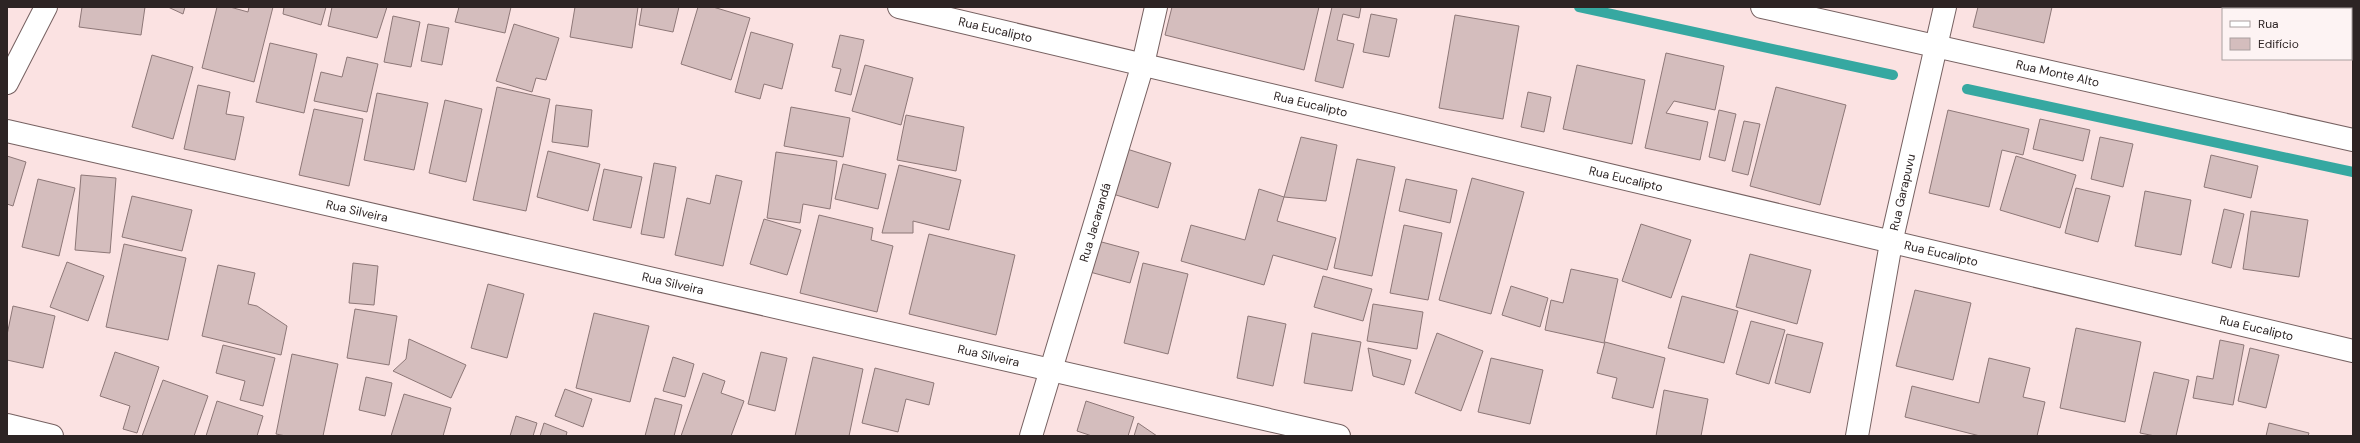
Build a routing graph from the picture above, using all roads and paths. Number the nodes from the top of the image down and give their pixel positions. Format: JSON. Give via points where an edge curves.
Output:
{"nodes":[{"id":1,"x":46,"y":7,"type":"edge"},
{"id":2,"x":899,"y":7,"type":"edge"},
{"id":3,"x":1156,"y":7,"type":"edge"},
{"id":4,"x":1762,"y":7,"type":"edge"},
{"id":5,"x":1945,"y":7,"type":"edge"},
{"id":6,"x":1935,"y":45,"type":"junction"},
{"id":7,"x":1143,"y":64,"type":"junction"},
{"id":8,"x":7,"y":83,"type":"edge"},
{"id":9,"x":7,"y":131,"type":"edge"},
{"id":10,"x":2353,"y":140,"type":"edge"},
{"id":11,"x":1891,"y":243,"type":"junction"},
{"id":12,"x":2353,"y":350,"type":"edge"},
{"id":13,"x":1052,"y":369,"type":"junction"},
{"id":14,"x":7,"y":425,"type":"edge"},
{"id":15,"x":52,"y":436,"type":"edge"},
{"id":16,"x":1031,"y":436,"type":"edge"},
{"id":17,"x":1339,"y":436,"type":"edge"},
{"id":18,"x":1857,"y":436,"type":"edge"}],
"edges":[{"from":1,"to":8,"type":"street"},
{"from":2,"to":7,"type":"street","name":"Rua Eucalipto"},
{"from":3,"to":7,"type":"street","name":"Rua Jacarandá"},
{"from":4,"to":6,"type":"street","name":"Rua Monte Alto"},
{"from":5,"to":6,"type":"street","name":"Rua Garapuvu"},
{"from":6,"to":10,"type":"street","name":"Rua Monte Alto"},
{"from":6,"to":11,"type":"street","name":"Rua Garapuvu"},
{"from":7,"to":11,"type":"street","name":"Rua Eucalipto"},
{"from":7,"to":13,"type":"street","name":"Rua Jacarandá"},
{"from":9,"to":13,"type":"street","name":"Rua Silveira"},
{"from":11,"to":12,"type":"street","name":"Rua Eucalipto"},
{"from":11,"to":18,"type":"street","name":"Rua Garapuvu"},
{"from":13,"to":16,"type":"street","name":"Rua Jacarandá"},
{"from":13,"to":17,"type":"street","name":"Rua Silveira"},
{"from":14,"to":15,"type":"street"}]}
